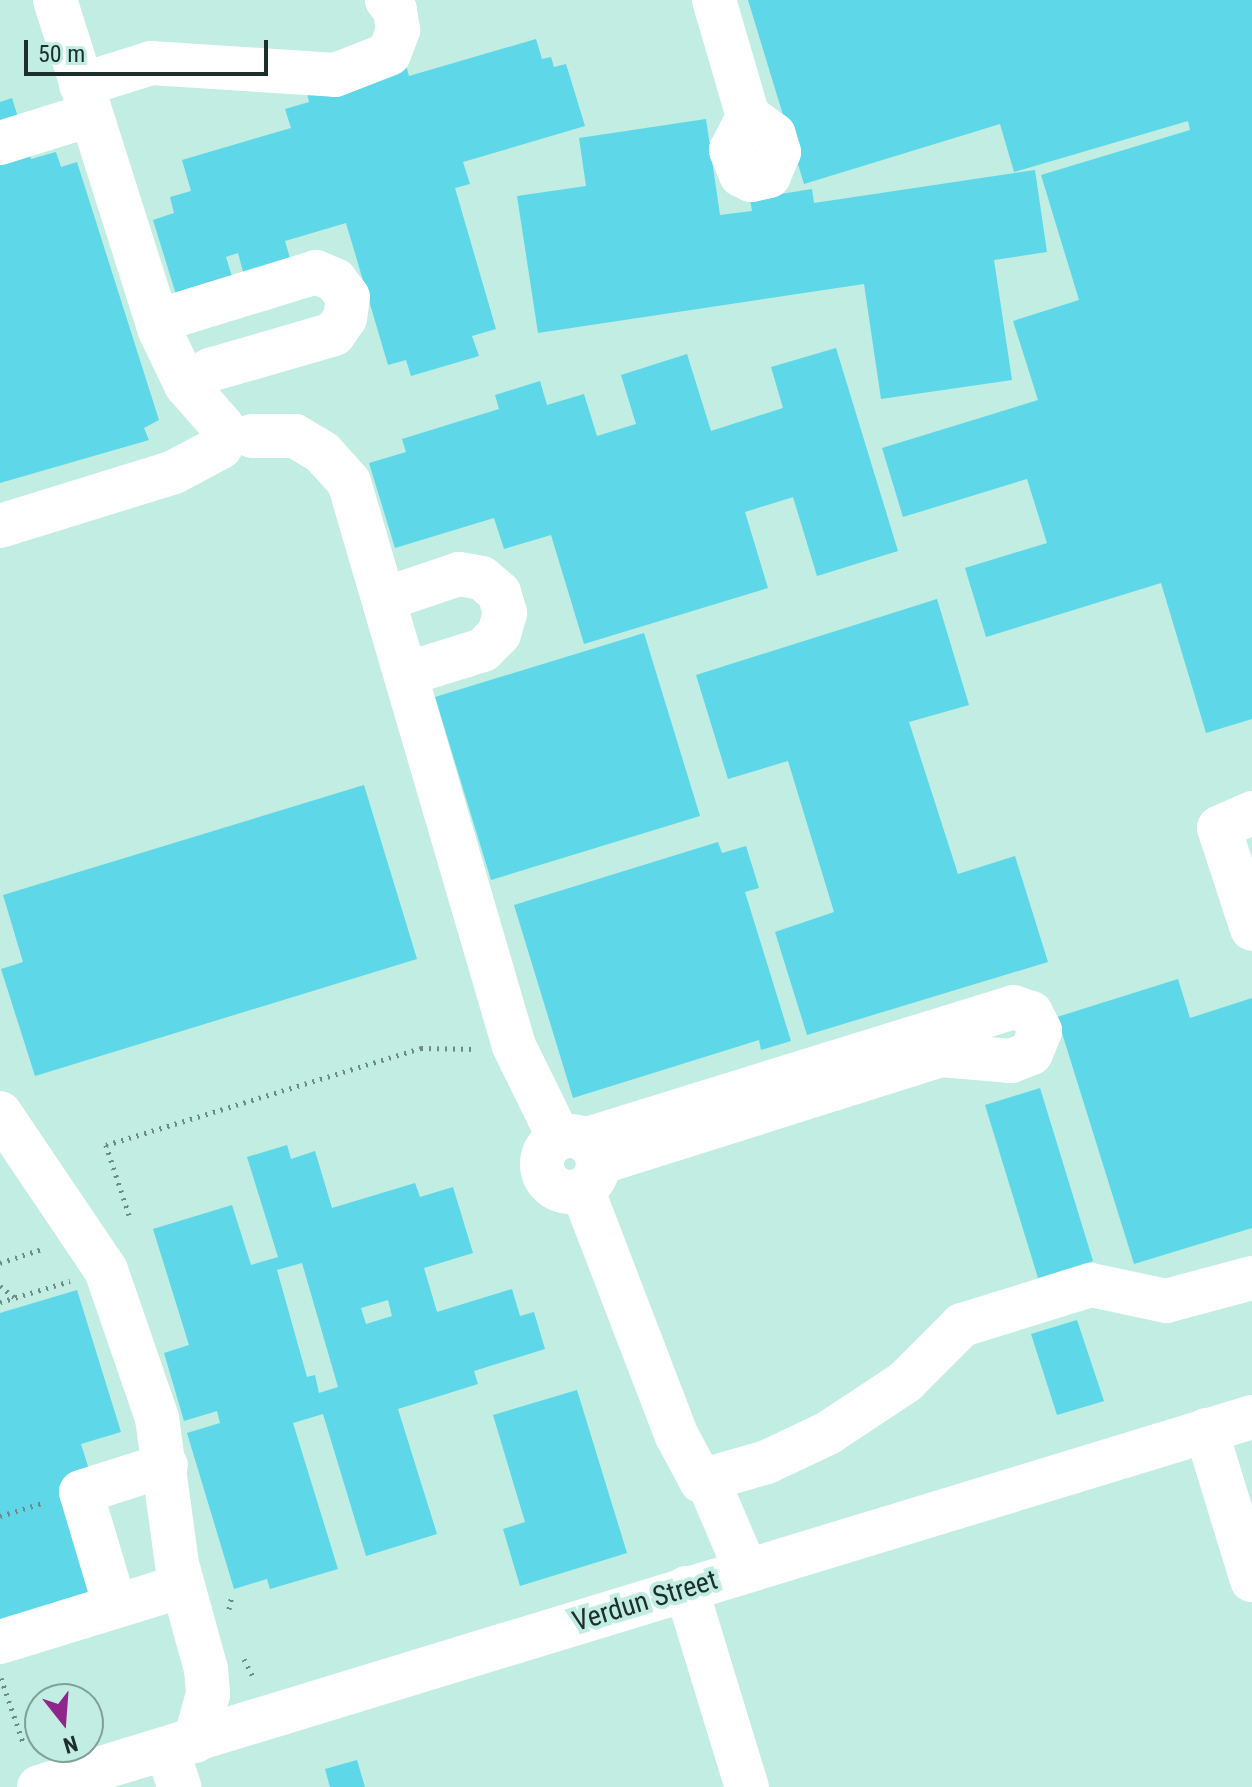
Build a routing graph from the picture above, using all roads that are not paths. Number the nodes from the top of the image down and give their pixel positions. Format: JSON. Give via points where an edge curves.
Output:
{"nodes":[{"id":1,"x":55,"y":0,"type":"edge"},
{"id":2,"x":387,"y":0,"type":"edge"},
{"id":3,"x":714,"y":0,"type":"edge"},
{"id":4,"x":86,"y":100,"type":"junction"},
{"id":5,"x":748,"y":116,"type":"dead end"},
{"id":6,"x":0,"y":143,"type":"edge"},
{"id":7,"x":157,"y":321,"type":"junction"},
{"id":8,"x":186,"y":385,"type":"junction"},
{"id":9,"x":232,"y":436,"type":"junction"},
{"id":10,"x":0,"y":526,"type":"edge"},
{"id":11,"x":385,"y":599,"type":"junction"},
{"id":12,"x":406,"y":674,"type":"junction"},
{"id":13,"x":1252,"y":813,"type":"edge"},
{"id":14,"x":1252,"y":929,"type":"edge"},
{"id":15,"x":0,"y":1113,"type":"edge"},
{"id":16,"x":581,"y":1158,"type":"junction"},
{"id":17,"x":1252,"y":1278,"type":"edge"},
{"id":18,"x":1252,"y":1417,"type":"edge"},
{"id":19,"x":1206,"y":1430,"type":"junction"},
{"id":20,"x":166,"y":1465,"type":"junction"},
{"id":21,"x":707,"y":1479,"type":"junction"},
{"id":22,"x":746,"y":1570,"type":"junction"},
{"id":23,"x":1252,"y":1580,"type":"edge"},
{"id":24,"x":182,"y":1586,"type":"junction"},
{"id":25,"x":686,"y":1588,"type":"junction"},
{"id":26,"x":115,"y":1606,"type":"junction"},
{"id":27,"x":0,"y":1642,"type":"edge"},
{"id":28,"x":180,"y":1759,"type":"edge"},
{"id":29,"x":39,"y":1787,"type":"edge"},
{"id":30,"x":747,"y":1787,"type":"edge"}],
"edges":[{"from":1,"to":4,"type":"street"},
{"from":2,"to":4,"type":"street","via":[[395,10],[398,30],[389,54],[379,61],[324,75],[193,54],[151,63]]},
{"from":3,"to":5,"type":"street"},
{"from":4,"to":6,"type":"street"},
{"from":4,"to":7,"type":"street"},
{"from":7,"to":8,"type":"street"},
{"from":7,"to":8,"type":"street","via":[[316,272],[335,280],[348,297],[345,318],[334,334],[210,370]]},
{"from":8,"to":9,"type":"street"},
{"from":9,"to":10,"type":"street","via":[[174,472]]},
{"from":9,"to":11,"type":"street","via":[[295,436],[322,452],[349,482]]},
{"from":11,"to":12,"type":"street"},
{"from":11,"to":12,"type":"street","via":[[459,574],[482,578],[499,593],[505,613],[499,634],[483,650]]},
{"from":12,"to":16,"type":"street","via":[[514,1046]]},
{"from":13,"to":14,"type":"street","via":[[1219,828]]},
{"from":15,"to":20,"type":"street","via":[[106,1270],[157,1418]]},
{"from":16,"to":16,"type":"street","via":[[1013,1007],[1031,1013],[1040,1031],[1031,1053],[1011,1061],[941,1055]]},
{"from":16,"to":21,"type":"street","via":[[677,1436],[701,1481]]},
{"from":17,"to":21,"type":"street","via":[[1166,1301],[1091,1285],[962,1325],[905,1382],[828,1433],[767,1462]]},
{"from":18,"to":19,"type":"street","name":"Verdun Street"},
{"from":19,"to":22,"type":"street","name":"Verdun Street"},
{"from":19,"to":23,"type":"street"},
{"from":20,"to":24,"type":"street"},
{"from":20,"to":26,"type":"street","via":[[81,1492]]},
{"from":21,"to":22,"type":"street"},
{"from":22,"to":25,"type":"street","name":"Verdun Street"},
{"from":24,"to":26,"type":"street"},
{"from":24,"to":28,"type":"street","via":[[208,1688]]},
{"from":25,"to":28,"type":"street","name":"Verdun Street"},
{"from":25,"to":30,"type":"street"},
{"from":26,"to":27,"type":"street"},
{"from":28,"to":29,"type":"street","name":"Verdun Street"}]}
